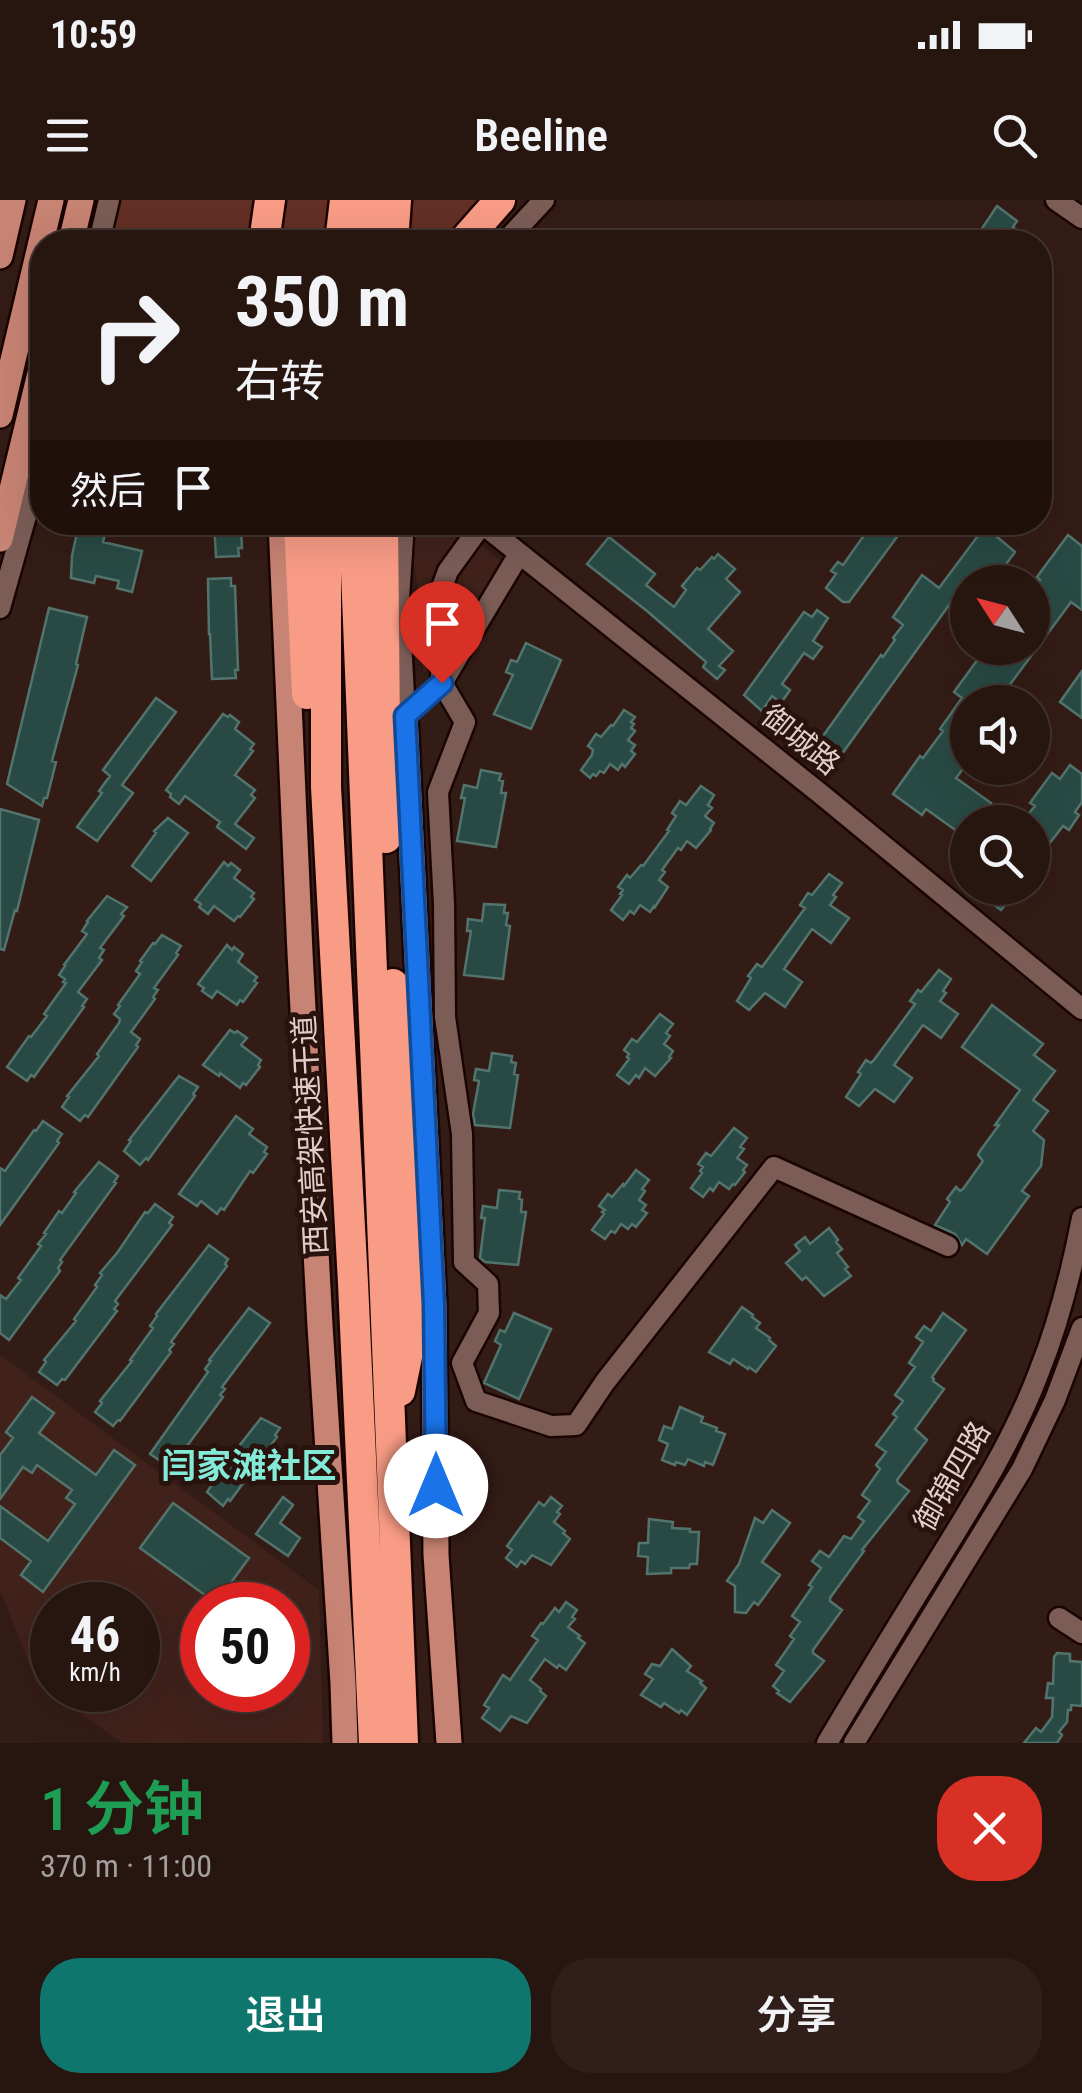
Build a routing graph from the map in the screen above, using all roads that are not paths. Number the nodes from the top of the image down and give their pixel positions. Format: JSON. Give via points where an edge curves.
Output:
{"nodes":[{"id":1,"x":13,"y":200,"type":"edge"},
{"id":2,"x":51,"y":200,"type":"edge"},
{"id":3,"x":80,"y":200,"type":"edge"},
{"id":4,"x":109,"y":200,"type":"edge"},
{"id":5,"x":261,"y":200,"type":"edge"},
{"id":6,"x":270,"y":200,"type":"edge"},
{"id":7,"x":283,"y":200,"type":"edge"},
{"id":8,"x":345,"y":200,"type":"edge"},
{"id":9,"x":368,"y":200,"type":"edge"},
{"id":10,"x":500,"y":200,"type":"edge"},
{"id":11,"x":1056,"y":200,"type":"edge"},
{"id":12,"x":540,"y":201,"type":"edge"},
{"id":13,"x":1082,"y":218,"type":"edge"},
{"id":14,"x":44,"y":230,"type":"edge"},
{"id":15,"x":74,"y":230,"type":"edge"},
{"id":16,"x":102,"y":230,"type":"edge"},
{"id":17,"x":263,"y":230,"type":"edge"},
{"id":18,"x":266,"y":230,"type":"edge"},
{"id":19,"x":286,"y":230,"type":"edge"},
{"id":20,"x":341,"y":230,"type":"edge"},
{"id":21,"x":364,"y":230,"type":"edge"},
{"id":22,"x":474,"y":230,"type":"edge"},
{"id":23,"x":516,"y":230,"type":"edge"},
{"id":24,"x":0,"y":256,"type":"edge"},
{"id":25,"x":30,"y":289,"type":"edge"},
{"id":26,"x":0,"y":415,"type":"edge"},
{"id":27,"x":30,"y":415,"type":"edge"},
{"id":28,"x":30,"y":502,"type":"edge"},
{"id":29,"x":281,"y":535,"type":"edge"},
{"id":30,"x":299,"y":535,"type":"edge"},
{"id":31,"x":326,"y":535,"type":"edge"},
{"id":32,"x":355,"y":535,"type":"edge"},
{"id":33,"x":383,"y":535,"type":"edge"},
{"id":34,"x":403,"y":535,"type":"edge"},
{"id":35,"x":473,"y":535,"type":"edge"},
{"id":36,"x":496,"y":535,"type":"edge"},
{"id":37,"x":0,"y":539,"type":"edge"},
{"id":38,"x":519,"y":554,"type":"junction"},
{"id":39,"x":383,"y":572,"type":"junction"},
{"id":40,"x":0,"y":608,"type":"edge"},
{"id":41,"x":442,"y":683,"type":"junction"},
{"id":42,"x":405,"y":716,"type":"junction"},
{"id":43,"x":1082,"y":1009,"type":"edge"},
{"id":44,"x":1082,"y":1218,"type":"edge"},
{"id":45,"x":948,"y":1246,"type":"dead end"},
{"id":46,"x":353,"y":1283,"type":"junction"},
{"id":47,"x":1082,"y":1328,"type":"edge"},
{"id":48,"x":359,"y":1409,"type":"junction"},
{"id":49,"x":390,"y":1438,"type":"junction"},
{"id":50,"x":338,"y":1606,"type":"junction"},
{"id":51,"x":1059,"y":1618,"type":"dead end"},
{"id":52,"x":1082,"y":1633,"type":"edge"},
{"id":53,"x":345,"y":1743,"type":"edge"},
{"id":54,"x":374,"y":1743,"type":"edge"},
{"id":55,"x":402,"y":1743,"type":"edge"},
{"id":56,"x":448,"y":1743,"type":"edge"},
{"id":57,"x":827,"y":1743,"type":"edge"},
{"id":58,"x":854,"y":1743,"type":"edge"}],
"edges":[{"from":1,"to":24,"type":"main road"},
{"from":2,"to":14,"type":"main road"},
{"from":3,"to":15,"type":"main road"},
{"from":4,"to":16,"type":"street"},
{"from":5,"to":17,"type":"street"},
{"from":6,"to":18,"type":"highway"},
{"from":7,"to":19,"type":"highway"},
{"from":8,"to":20,"type":"highway"},
{"from":9,"to":21,"type":"highway"},
{"from":10,"to":22,"type":"highway"},
{"from":11,"to":13,"type":"street"},
{"from":12,"to":23,"type":"street"},
{"from":25,"to":26,"type":"main road"},
{"from":27,"to":37,"type":"main road"},
{"from":28,"to":40,"type":"street"},
{"from":29,"to":50,"type":"main road"},
{"from":30,"to":46,"type":"highway","via":[[336,1237]]},
{"from":31,"to":46,"type":"highway","name":"西安高架快速干道","via":[[326,787]]},
{"from":32,"to":49,"type":"highway"},
{"from":33,"to":39,"type":"highway"},
{"from":34,"to":42,"type":"street"},
{"from":35,"to":41,"type":"street","via":[[438,596]]},
{"from":36,"to":38,"type":"street","name":"御城路"},
{"from":38,"to":41,"type":"street"},
{"from":38,"to":43,"type":"street","name":"御城路"},
{"from":39,"to":42,"type":"highway"},
{"from":39,"to":49,"type":"highway","via":[[387,868],[412,1332]]},
{"from":41,"to":42,"type":"street"},
{"from":41,"to":45,"type":"street","via":[[465,722],[438,792],[445,1017],[462,1134],[464,1262],[488,1284],[488,1313],[462,1363],[476,1401],[551,1426],[576,1425],[774,1166]]},
{"from":42,"to":56,"type":"main road"},
{"from":44,"to":57,"type":"street","name":"御锦四路","via":[[1054,1328],[1009,1439]]},
{"from":46,"to":48,"type":"highway","name":"西安高架快速干道"},
{"from":47,"to":58,"type":"street","name":"御锦四路","via":[[1022,1469]]},
{"from":48,"to":50,"type":"main road"},
{"from":48,"to":54,"type":"highway","name":"西安高架快速干道"},
{"from":49,"to":55,"type":"highway"},
{"from":50,"to":53,"type":"main road"},
{"from":51,"to":52,"type":"street"}]}
